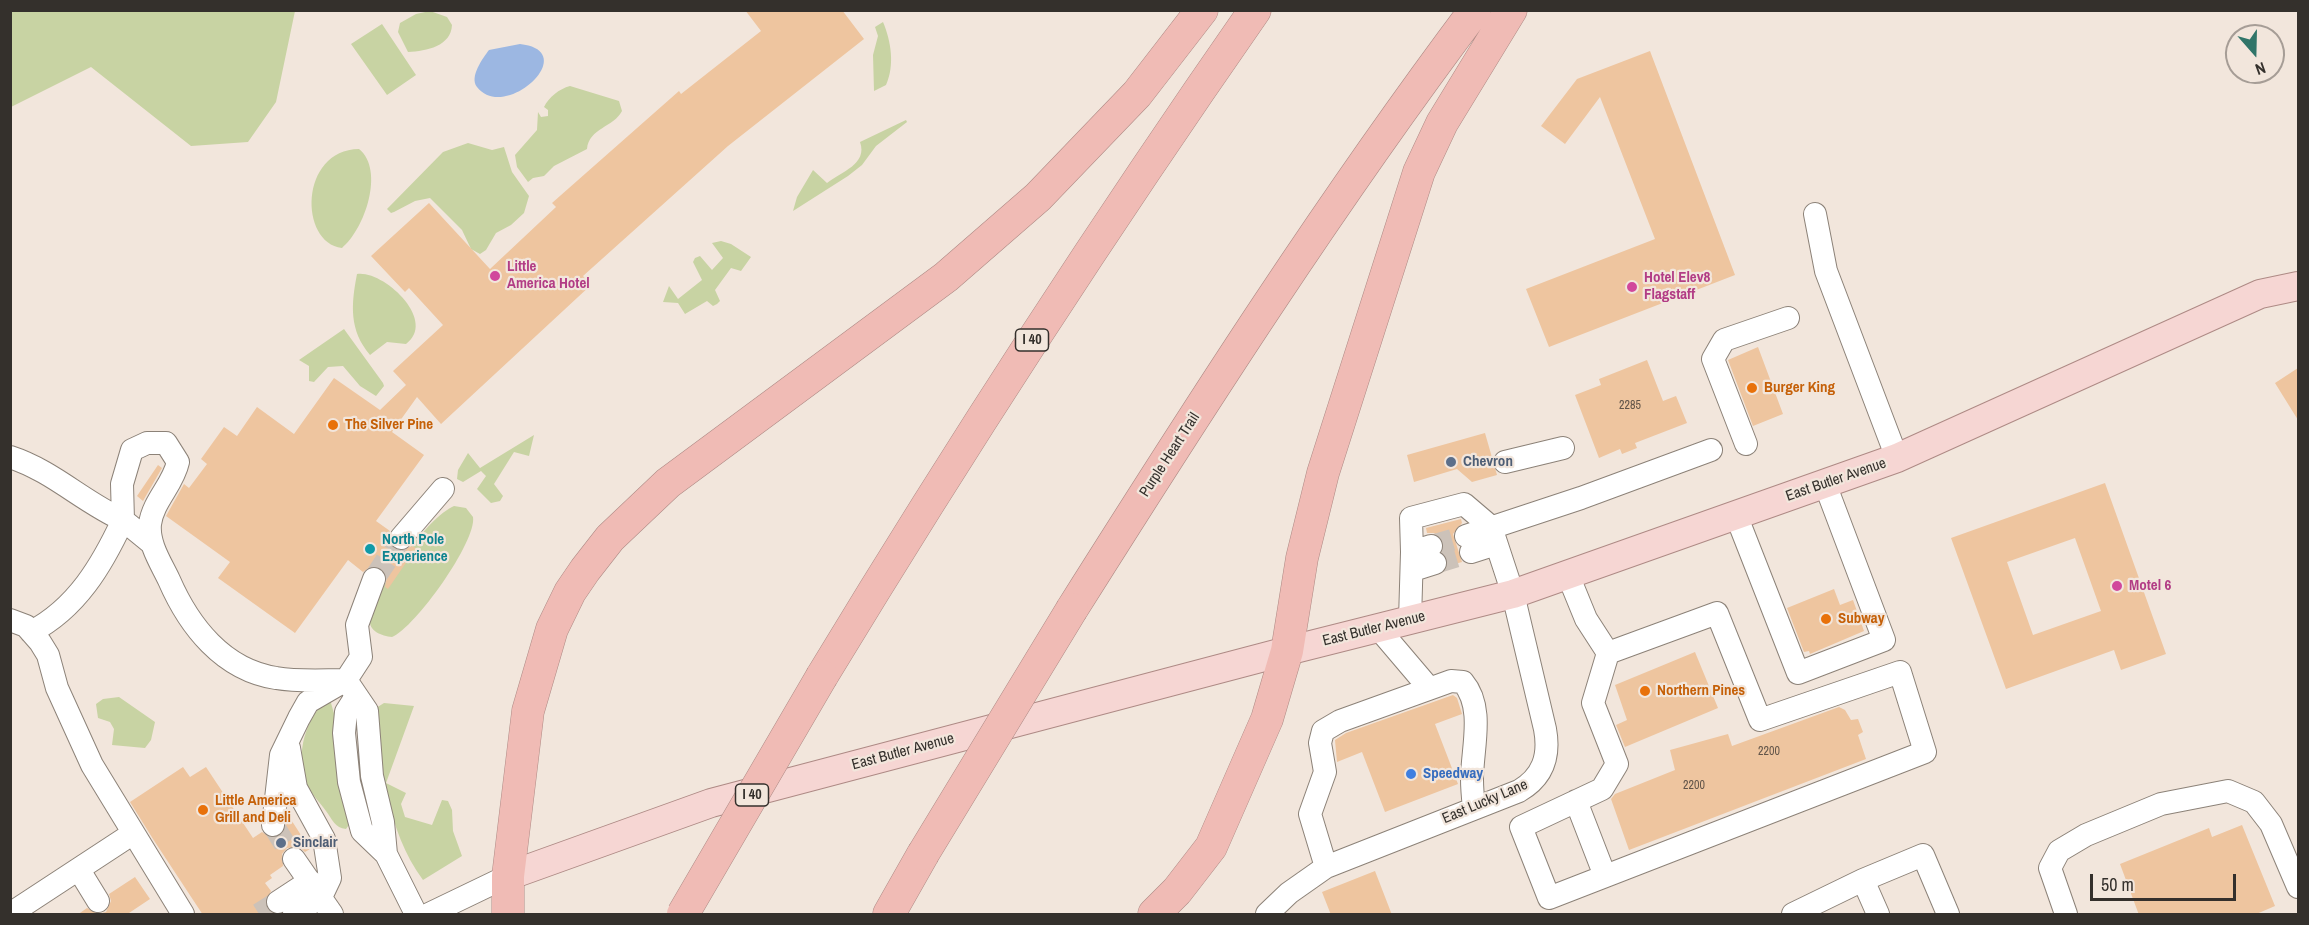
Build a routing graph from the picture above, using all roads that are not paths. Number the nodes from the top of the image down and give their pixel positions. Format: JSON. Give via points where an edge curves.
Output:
{"nodes":[{"id":1,"x":1202,"y":10,"type":"edge"},
{"id":2,"x":1255,"y":10,"type":"edge"},
{"id":3,"x":1475,"y":10,"type":"edge"},
{"id":4,"x":1511,"y":10,"type":"edge"},
{"id":5,"x":1815,"y":214,"type":"dead end"},
{"id":6,"x":2298,"y":286,"type":"edge"},
{"id":7,"x":1788,"y":318,"type":"dead end"},
{"id":8,"x":1746,"y":444,"type":"dead end"},
{"id":9,"x":1563,"y":448,"type":"dead end"},
{"id":10,"x":1711,"y":450,"type":"dead end"},
{"id":11,"x":10,"y":457,"type":"edge"},
{"id":12,"x":1898,"y":458,"type":"junction"},
{"id":13,"x":1505,"y":462,"type":"dead end"},
{"id":14,"x":1825,"y":484,"type":"junction"},
{"id":15,"x":443,"y":489,"type":"dead end"},
{"id":16,"x":1736,"y":515,"type":"junction"},
{"id":17,"x":123,"y":520,"type":"junction"},
{"id":18,"x":1494,"y":536,"type":"junction"},
{"id":19,"x":401,"y":538,"type":"tunnel mouth"},
{"id":20,"x":150,"y":542,"type":"junction"},
{"id":21,"x":1469,"y":544,"type":"tunnel mouth"},
{"id":22,"x":1568,"y":575,"type":"junction"},
{"id":23,"x":374,"y":579,"type":"tunnel mouth"},
{"id":24,"x":1514,"y":594,"type":"junction"},
{"id":25,"x":10,"y":620,"type":"edge"},
{"id":26,"x":1410,"y":620,"type":"junction"},
{"id":27,"x":1378,"y":628,"type":"junction"},
{"id":28,"x":31,"y":632,"type":"junction"},
{"id":29,"x":1287,"y":651,"type":"junction"},
{"id":30,"x":1608,"y":653,"type":"junction"},
{"id":31,"x":1430,"y":688,"type":"junction"},
{"id":32,"x":350,"y":689,"type":"junction"},
{"id":33,"x":288,"y":743,"type":"junction"},
{"id":34,"x":1575,"y":801,"type":"junction"},
{"id":35,"x":1474,"y":808,"type":"junction"},
{"id":36,"x":273,"y":825,"type":"tunnel mouth"},
{"id":37,"x":132,"y":834,"type":"junction"},
{"id":38,"x":294,"y":859,"type":"tunnel mouth"},
{"id":39,"x":1326,"y":867,"type":"junction"},
{"id":40,"x":79,"y":870,"type":"junction"},
{"id":41,"x":508,"y":876,"type":"junction"},
{"id":42,"x":1605,"y":876,"type":"junction"},
{"id":43,"x":1863,"y":880,"type":"junction"},
{"id":44,"x":2298,"y":887,"type":"edge"},
{"id":45,"x":98,"y":901,"type":"dead end"},
{"id":46,"x":325,"y":904,"type":"edge"},
{"id":47,"x":286,"y":908,"type":"tunnel mouth"},
{"id":48,"x":10,"y":914,"type":"edge"},
{"id":49,"x":183,"y":915,"type":"edge"},
{"id":50,"x":416,"y":915,"type":"edge"},
{"id":51,"x":429,"y":915,"type":"edge"},
{"id":52,"x":508,"y":915,"type":"edge"},
{"id":53,"x":682,"y":915,"type":"edge"},
{"id":54,"x":889,"y":915,"type":"edge"},
{"id":55,"x":1154,"y":915,"type":"edge"},
{"id":56,"x":1267,"y":915,"type":"edge"},
{"id":57,"x":1793,"y":915,"type":"edge"},
{"id":58,"x":1878,"y":915,"type":"edge"},
{"id":59,"x":1948,"y":915,"type":"edge"},
{"id":60,"x":2066,"y":915,"type":"edge"}],
"edges":[{"from":1,"to":41,"type":"highway","via":[[1137,94],[1023,211],[903,310],[668,483],[610,538],[570,592],[539,665],[521,758]]},
{"from":2,"to":53,"type":"highway","number":"I 40","bridge":true,"via":[[987,408],[822,676]]},
{"from":3,"to":54,"type":"highway","name":"Purple Heart Trail","bridge":true,"via":[[1405,103],[1168,457]]},
{"from":4,"to":29,"type":"highway","via":[[1442,123],[1419,172],[1323,473],[1302,558]]},
{"from":5,"to":12,"type":"street","via":[[1826,272]]},
{"from":6,"to":12,"type":"main road","name":"East Butler Avenue","via":[[2260,294]]},
{"from":7,"to":8,"type":"street","via":[[1724,340],[1713,359]]},
{"from":9,"to":13,"type":"street"},
{"from":10,"to":18,"type":"street","via":[[1581,498]]},
{"from":11,"to":17,"type":"street","via":[[38,467],[97,508]]},
{"from":12,"to":14,"type":"main road","name":"East Butler Avenue"},
{"from":14,"to":16,"type":"main road","name":"East Butler Avenue"},
{"from":14,"to":16,"type":"street","via":[[1884,640],[1798,673]]},
{"from":15,"to":19,"type":"street"},
{"from":16,"to":22,"type":"main road","name":"East Butler Avenue"},
{"from":17,"to":20,"type":"street"},
{"from":17,"to":20,"type":"street","via":[[122,484],[132,450],[147,443],[166,443],[178,462],[175,475],[154,508]]},
{"from":17,"to":28,"type":"street","via":[[85,589]]},
{"from":18,"to":21,"type":"street"},
{"from":18,"to":24,"type":"street","name":"East Lucky Lane"},
{"from":18,"to":26,"type":"street","via":[[1464,504],[1411,518],[1423,558]]},
{"from":20,"to":32,"type":"street","via":[[193,625],[225,656],[258,673]]},
{"from":22,"to":24,"type":"main road","name":"East Butler Avenue"},
{"from":22,"to":30,"type":"street","via":[[1586,619]]},
{"from":23,"to":32,"type":"street","via":[[357,625],[361,657]]},
{"from":24,"to":26,"type":"main road","name":"East Butler Avenue"},
{"from":24,"to":35,"type":"street","name":"East Lucky Lane","via":[[1545,729],[1546,759],[1532,783]]},
{"from":25,"to":28,"type":"street"},
{"from":26,"to":27,"type":"main road","name":"East Butler Avenue"},
{"from":27,"to":29,"type":"main road","name":"East Butler Avenue"},
{"from":27,"to":31,"type":"street"},
{"from":28,"to":37,"type":"street","via":[[48,655],[57,688],[92,765]]},
{"from":29,"to":41,"type":"main road","name":"East Butler Avenue","via":[[711,803]]},
{"from":29,"to":55,"type":"highway","via":[[1267,719],[1211,847]]},
{"from":30,"to":34,"type":"street","via":[[1593,703],[1617,764],[1602,789]]},
{"from":30,"to":42,"type":"street","via":[[1717,613],[1760,720],[1900,672],[1925,752]]},
{"from":31,"to":35,"type":"street","via":[[1452,681],[1463,682],[1470,690],[1477,735],[1472,781]]},
{"from":31,"to":39,"type":"street","via":[[1323,731],[1320,743],[1324,772],[1310,814]]},
{"from":32,"to":33,"type":"street","via":[[308,702]]},
{"from":32,"to":50,"type":"street","via":[[344,733],[349,782],[362,831],[386,854]]},
{"from":33,"to":36,"type":"street","via":[[281,755]]},
{"from":33,"to":46,"type":"street","via":[[296,788],[324,839],[330,878]]},
{"from":34,"to":42,"type":"street"},
{"from":34,"to":42,"type":"street","via":[[1521,827],[1549,898]]},
{"from":35,"to":39,"type":"street","name":"East Lucky Lane"},
{"from":37,"to":40,"type":"street"},
{"from":37,"to":49,"type":"street"},
{"from":38,"to":46,"type":"street"},
{"from":39,"to":56,"type":"street","name":"East Lucky Lane"},
{"from":40,"to":45,"type":"street"},
{"from":40,"to":48,"type":"street"},
{"from":41,"to":51,"type":"street","name":"East Butler Avenue"},
{"from":41,"to":52,"type":"highway"},
{"from":43,"to":57,"type":"street"},
{"from":43,"to":58,"type":"street"},
{"from":43,"to":59,"type":"street","via":[[1923,855]]},
{"from":44,"to":60,"type":"street","via":[[2271,824],[2254,802],[2228,791],[2161,804],[2086,835],[2059,851],[2050,868]]},
{"from":46,"to":47,"type":"street"}]}
